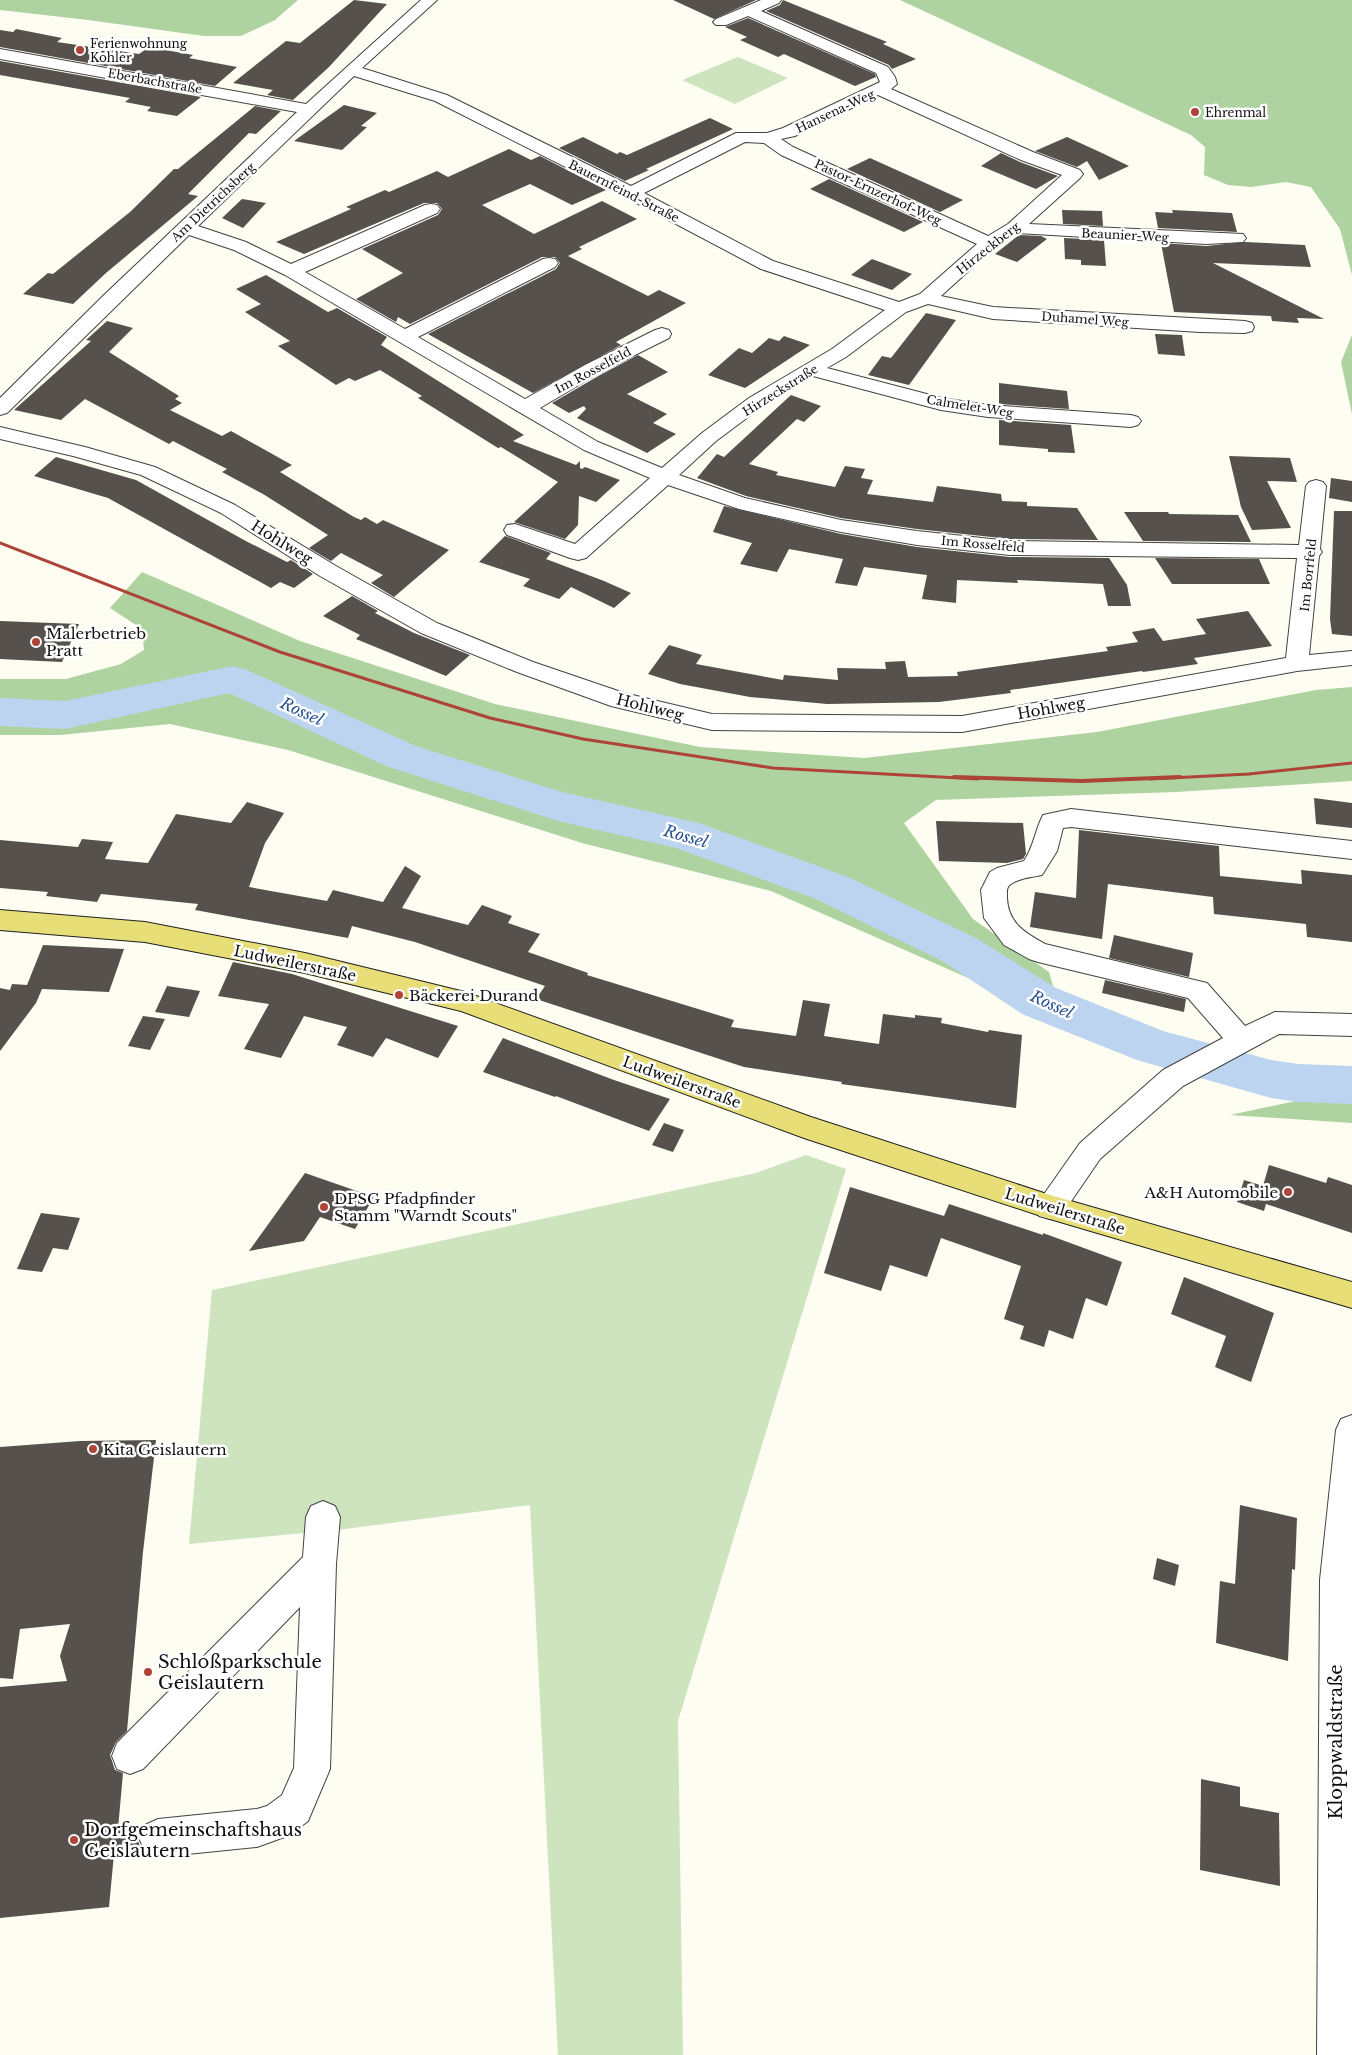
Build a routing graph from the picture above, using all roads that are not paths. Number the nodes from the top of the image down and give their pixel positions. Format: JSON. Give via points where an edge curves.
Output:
{"nodes":[{"id":1,"x":430,"y":0,"type":"edge"},
{"id":2,"x":774,"y":0,"type":"edge"},
{"id":3,"x":748,"y":11,"type":"junction"},
{"id":4,"x":721,"y":22,"type":"dead end"},
{"id":5,"x":0,"y":54,"type":"edge"},
{"id":6,"x":351,"y":70,"type":"junction"},
{"id":7,"x":880,"y":90,"type":"junction"},
{"id":8,"x":311,"y":110,"type":"junction"},
{"id":9,"x":768,"y":138,"type":"junction"},
{"id":10,"x":631,"y":193,"type":"junction"},
{"id":11,"x":431,"y":209,"type":"dead end"},
{"id":12,"x":186,"y":228,"type":"junction"},
{"id":13,"x":1014,"y":228,"type":"junction"},
{"id":14,"x":1237,"y":238,"type":"dead end"},
{"id":15,"x":989,"y":243,"type":"junction"},
{"id":16,"x":549,"y":263,"type":"dead end"},
{"id":17,"x":292,"y":270,"type":"junction"},
{"id":18,"x":525,"y":276,"type":"junction"},
{"id":19,"x":544,"y":283,"type":"dead end"},
{"id":20,"x":927,"y":298,"type":"junction"},
{"id":21,"x":899,"y":308,"type":"junction"},
{"id":22,"x":1245,"y":327,"type":"dead end"},
{"id":23,"x":662,"y":334,"type":"dead end"},
{"id":24,"x":404,"y":337,"type":"junction"},
{"id":25,"x":811,"y":370,"type":"junction"},
{"id":26,"x":525,"y":408,"type":"junction"},
{"id":27,"x":0,"y":409,"type":"edge"},
{"id":28,"x":1131,"y":421,"type":"dead end"},
{"id":29,"x":0,"y":433,"type":"edge"},
{"id":30,"x":663,"y":476,"type":"junction"},
{"id":31,"x":1316,"y":486,"type":"dead end"},
{"id":32,"x":514,"y":530,"type":"dead end"},
{"id":33,"x":1311,"y":552,"type":"junction"},
{"id":34,"x":1352,"y":658,"type":"edge"},
{"id":35,"x":1297,"y":664,"type":"junction"},
{"id":36,"x":1352,"y":850,"type":"edge"},
{"id":37,"x":0,"y":920,"type":"edge"},
{"id":38,"x":1352,"y":1025,"type":"edge"},
{"id":39,"x":1234,"y":1045,"type":"junction"},
{"id":40,"x":1050,"y":1207,"type":"junction"},
{"id":41,"x":1352,"y":1295,"type":"edge"},
{"id":42,"x":1352,"y":1430,"type":"edge"},
{"id":43,"x":323,"y":1516,"type":"dead end"},
{"id":44,"x":319,"y":1564,"type":"junction"},
{"id":45,"x":130,"y":1756,"type":"dead end"},
{"id":46,"x":158,"y":1838,"type":"dead end"},
{"id":47,"x":1337,"y":2055,"type":"edge"}],
"edges":[{"from":1,"to":6,"type":"street","name":"Am Dietrichsberg"},
{"from":2,"to":3,"type":"street"},
{"from":3,"to":4,"type":"street"},
{"from":3,"to":7,"type":"street","name":"Hansena-Weg","via":[[882,70],[889,84]]},
{"from":5,"to":8,"type":"street","name":"Eberbachstraße"},
{"from":6,"to":8,"type":"street","name":"Am Dietrichsberg"},
{"from":6,"to":10,"type":"street","name":"Bauernfeind-Straße","via":[[441,98]]},
{"from":7,"to":9,"type":"street","name":"Hansena-Weg","via":[[790,132]]},
{"from":7,"to":13,"type":"street","name":"Hirzeckberg","via":[[1074,174]]},
{"from":8,"to":12,"type":"street","name":"Am Dietrichsberg"},
{"from":9,"to":10,"type":"street","name":"Hansena-Weg","via":[[742,137]]},
{"from":9,"to":15,"type":"street","name":"Pastor-Ernzerhof-Weg","via":[[787,151]]},
{"from":10,"to":21,"type":"street","name":"Bauernfeind-Straße","via":[[768,265]]},
{"from":11,"to":17,"type":"street"},
{"from":12,"to":17,"type":"street","name":"Im Rosselfeld","via":[[240,246]]},
{"from":12,"to":27,"type":"street","name":"Am Dietrichsberg"},
{"from":13,"to":14,"type":"street","name":"Beaunier-Weg"},
{"from":13,"to":15,"type":"street","name":"Hirzeckberg"},
{"from":15,"to":20,"type":"street","name":"Hirzeckberg"},
{"from":16,"to":18,"type":"street"},
{"from":17,"to":24,"type":"street","name":"Im Rosselfeld"},
{"from":18,"to":19,"type":"street"},
{"from":18,"to":24,"type":"street"},
{"from":20,"to":21,"type":"street","name":"Hirzeckberg"},
{"from":20,"to":22,"type":"street","name":"Duhamel Weg","via":[[992,313]]},
{"from":21,"to":25,"type":"street","name":"Hirzeckstraße"},
{"from":23,"to":26,"type":"street","name":"Im Rosselfeld"},
{"from":24,"to":26,"type":"street","name":"Im Rosselfeld"},
{"from":25,"to":28,"type":"street","name":"Calmelet-Weg","via":[[942,404],[988,411]]},
{"from":25,"to":30,"type":"street","name":"Hirzeckstraße","via":[[756,402]]},
{"from":26,"to":30,"type":"street","name":"Im Rosselfeld","via":[[591,446]]},
{"from":29,"to":35,"type":"street","name":"Hohlweg","via":[[148,471],[228,509],[428,628],[620,700],[712,722],[962,724]]},
{"from":30,"to":32,"type":"street","via":[[578,553]]},
{"from":30,"to":33,"type":"street","name":"Im Rosselfeld","via":[[740,503],[841,526],[917,538],[1010,548]]},
{"from":31,"to":33,"type":"street","name":"Im Borrfeld"},
{"from":33,"to":35,"type":"street","name":"Im Borrfeld"},
{"from":34,"to":35,"type":"street","name":"Hohlweg"},
{"from":36,"to":39,"type":"street","via":[[1072,818],[1052,821],[1044,851],[1034,868],[999,879],[994,890],[997,918],[1013,938],[1038,952],[1197,990]]},
{"from":37,"to":40,"type":"main road","name":"Ludweilerstraße","via":[[145,932],[305,963],[465,1002],[804,1126]]},
{"from":38,"to":39,"type":"street","via":[[1275,1023]]},
{"from":39,"to":40,"type":"street","via":[[1173,1078],[1090,1151]]},
{"from":40,"to":41,"type":"main road","name":"Ludweilerstraße"},
{"from":42,"to":47,"type":"street","name":"Kloppwaldstraße","via":[[1337,1580]]},
{"from":43,"to":44,"type":"street"},
{"from":44,"to":45,"type":"street"},
{"from":44,"to":46,"type":"street","via":[[312,1769],[295,1808],[276,1822],[257,1828]]}]}
